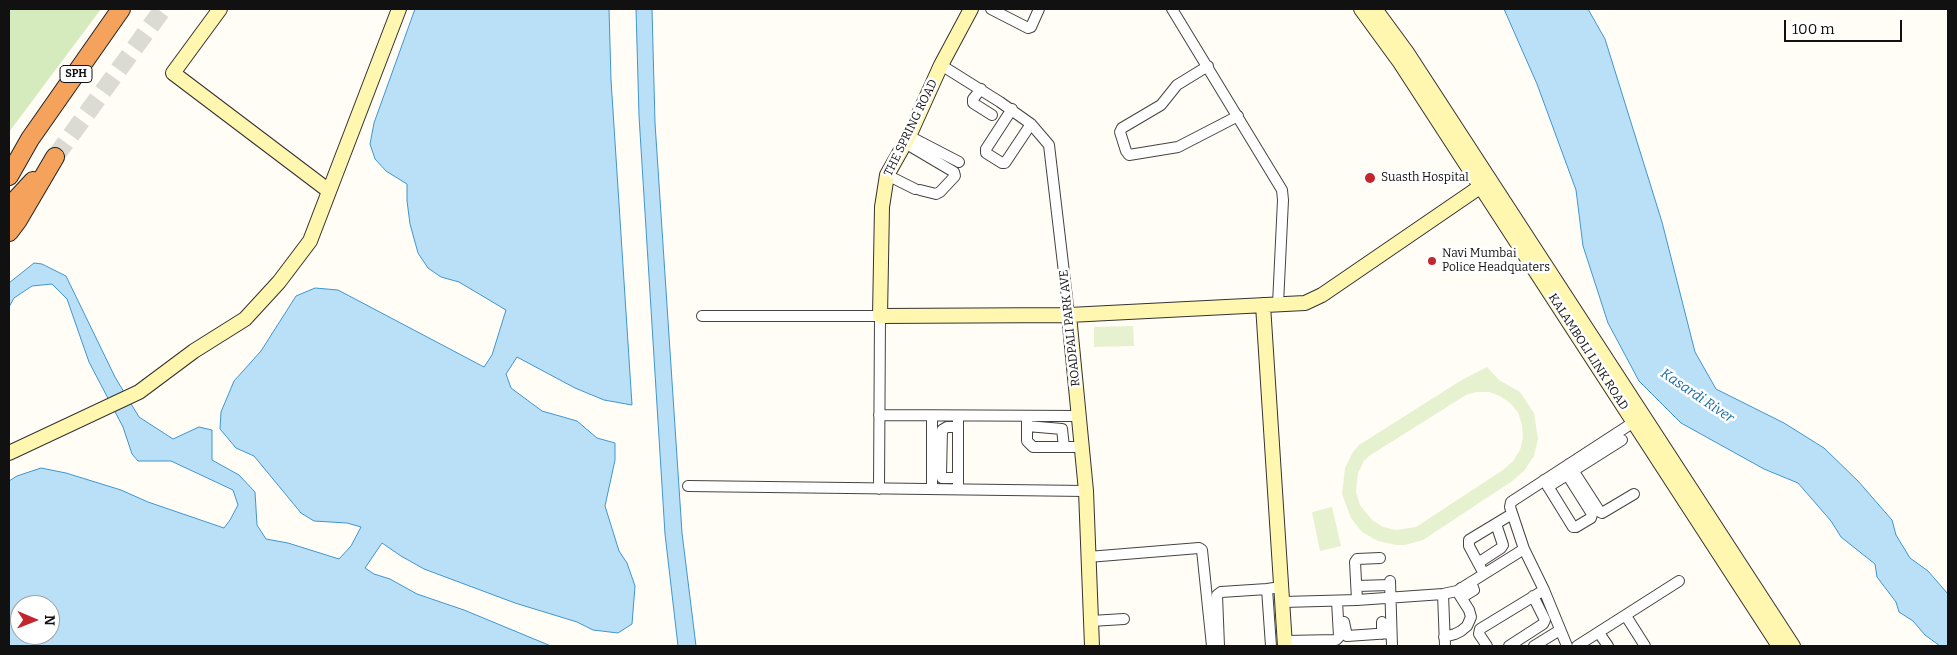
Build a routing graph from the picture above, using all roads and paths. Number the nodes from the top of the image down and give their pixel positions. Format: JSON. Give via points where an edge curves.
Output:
{"nodes":[{"id":1,"x":122,"y":9,"type":"edge"},
{"id":2,"x":220,"y":9,"type":"edge"},
{"id":3,"x":400,"y":9,"type":"edge"},
{"id":4,"x":971,"y":9,"type":"edge"},
{"id":5,"x":991,"y":9,"type":"edge"},
{"id":6,"x":1040,"y":9,"type":"edge"},
{"id":7,"x":1172,"y":9,"type":"edge"},
{"id":8,"x":1361,"y":9,"type":"edge"},
{"id":9,"x":1376,"y":9,"type":"edge"},
{"id":10,"x":941,"y":65,"type":"junction"},
{"id":11,"x":1208,"y":66,"type":"junction"},
{"id":12,"x":980,"y":89,"type":"junction"},
{"id":13,"x":1000,"y":102,"type":"junction"},
{"id":14,"x":1012,"y":109,"type":"junction"},
{"id":15,"x":1238,"y":116,"type":"junction"},
{"id":16,"x":1031,"y":124,"type":"junction"},
{"id":17,"x":30,"y":139,"type":"junction"},
{"id":18,"x":907,"y":139,"type":"junction"},
{"id":19,"x":9,"y":161,"type":"edge"},
{"id":20,"x":960,"y":162,"type":"dead end"},
{"id":21,"x":887,"y":175,"type":"junction"},
{"id":22,"x":9,"y":176,"type":"edge"},
{"id":23,"x":1485,"y":183,"type":"junction"},
{"id":24,"x":329,"y":191,"type":"junction"},
{"id":25,"x":9,"y":207,"type":"edge"},
{"id":26,"x":9,"y":232,"type":"edge"},
{"id":27,"x":1278,"y":304,"type":"junction"},
{"id":28,"x":1263,"y":306,"type":"junction"},
{"id":29,"x":1070,"y":315,"type":"junction"},
{"id":30,"x":702,"y":316,"type":"dead end"},
{"id":31,"x":880,"y":316,"type":"junction"},
{"id":32,"x":879,"y":414,"type":"junction"},
{"id":33,"x":932,"y":416,"type":"junction"},
{"id":34,"x":958,"y":416,"type":"junction"},
{"id":35,"x":1080,"y":416,"type":"junction"},
{"id":36,"x":1027,"y":421,"type":"junction"},
{"id":37,"x":1634,"y":422,"type":"junction"},
{"id":38,"x":958,"y":428,"type":"junction"},
{"id":39,"x":1622,"y":440,"type":"dead end"},
{"id":40,"x":1064,"y":447,"type":"junction"},
{"id":41,"x":1082,"y":447,"type":"junction"},
{"id":42,"x":1604,"y":447,"type":"junction"},
{"id":43,"x":9,"y":453,"type":"edge"},
{"id":44,"x":1568,"y":470,"type":"junction"},
{"id":45,"x":958,"y":478,"type":"junction"},
{"id":46,"x":1546,"y":484,"type":"junction"},
{"id":47,"x":688,"y":486,"type":"dead end"},
{"id":48,"x":878,"y":489,"type":"junction"},
{"id":49,"x":932,"y":489,"type":"junction"},
{"id":50,"x":958,"y":490,"type":"junction"},
{"id":51,"x":1086,"y":491,"type":"junction"},
{"id":52,"x":1634,"y":494,"type":"dead end"},
{"id":53,"x":1512,"y":514,"type":"junction"},
{"id":54,"x":1496,"y":524,"type":"junction"},
{"id":55,"x":1524,"y":549,"type":"junction"},
{"id":56,"x":1088,"y":557,"type":"junction"},
{"id":57,"x":1380,"y":558,"type":"dead end"},
{"id":58,"x":1478,"y":563,"type":"junction"},
{"id":59,"x":1484,"y":574,"type":"junction"},
{"id":60,"x":1679,"y":581,"type":"dead end"},
{"id":61,"x":1357,"y":586,"type":"junction"},
{"id":62,"x":1282,"y":588,"type":"junction"},
{"id":63,"x":1267,"y":589,"type":"junction"},
{"id":64,"x":1459,"y":590,"type":"junction"},
{"id":65,"x":1544,"y":590,"type":"junction"},
{"id":66,"x":1443,"y":594,"type":"junction"},
{"id":67,"x":1532,"y":596,"type":"junction"},
{"id":68,"x":1390,"y":598,"type":"junction"},
{"id":69,"x":1357,"y":600,"type":"junction"},
{"id":70,"x":1339,"y":601,"type":"junction"},
{"id":71,"x":1282,"y":602,"type":"junction"},
{"id":72,"x":1626,"y":616,"type":"junction"},
{"id":73,"x":1124,"y":619,"type":"dead end"},
{"id":74,"x":1091,"y":621,"type":"junction"},
{"id":75,"x":1382,"y":622,"type":"dead end"},
{"id":76,"x":1560,"y":630,"type":"junction"},
{"id":77,"x":1599,"y":633,"type":"junction"},
{"id":78,"x":1387,"y":634,"type":"junction"},
{"id":79,"x":1448,"y":637,"type":"edge"},
{"id":80,"x":1285,"y":644,"type":"edge"},
{"id":81,"x":1092,"y":646,"type":"edge"},
{"id":82,"x":1212,"y":646,"type":"edge"},
{"id":83,"x":1219,"y":646,"type":"edge"},
{"id":84,"x":1271,"y":646,"type":"edge"},
{"id":85,"x":1392,"y":646,"type":"edge"},
{"id":86,"x":1487,"y":646,"type":"edge"},
{"id":87,"x":1509,"y":646,"type":"edge"},
{"id":88,"x":1534,"y":646,"type":"edge"},
{"id":89,"x":1567,"y":646,"type":"edge"},
{"id":90,"x":1577,"y":646,"type":"edge"},
{"id":91,"x":1608,"y":646,"type":"edge"},
{"id":92,"x":1645,"y":646,"type":"edge"},
{"id":93,"x":1779,"y":646,"type":"edge"},
{"id":94,"x":1793,"y":646,"type":"edge"}],
"edges":[{"from":1,"to":17,"type":"highway","number":"SPH"},
{"from":2,"to":24,"type":"street","via":[[173,72]]},
{"from":3,"to":24,"type":"street"},
{"from":4,"to":10,"type":"street","name":"THE SPRING ROAD"},
{"from":5,"to":6,"type":"street","via":[[1028,28]]},
{"from":7,"to":11,"type":"street"},
{"from":8,"to":23,"type":"street","name":"KALAMBOLI LINK ROAD"},
{"from":9,"to":23,"type":"street","name":"KALAMBOLI LINK ROAD","via":[[1408,54]]},
{"from":10,"to":12,"type":"street","name":"ROADPALI PARK AVE"},
{"from":10,"to":18,"type":"street","name":"THE SPRING ROAD"},
{"from":11,"to":15,"type":"street"},
{"from":11,"to":15,"type":"street","via":[[1176,86],[1161,105],[1122,128],[1120,132],[1126,151],[1129,155],[1178,147]]},
{"from":12,"to":13,"type":"street","name":"ROADPALI PARK AVE"},
{"from":12,"to":13,"type":"street","via":[[973,103],[991,116]]},
{"from":13,"to":14,"type":"street","name":"ROADPALI PARK AVE"},
{"from":14,"to":16,"type":"street","name":"ROADPALI PARK AVE"},
{"from":14,"to":16,"type":"street","via":[[986,153],[1005,163]]},
{"from":15,"to":27,"type":"street","via":[[1282,190]]},
{"from":16,"to":29,"type":"street","name":"ROADPALI PARK AVE","via":[[1048,144],[1050,152]]},
{"from":17,"to":19,"type":"highway"},
{"from":17,"to":22,"type":"highway","number":"SPH"},
{"from":18,"to":20,"type":"street"},
{"from":18,"to":21,"type":"street","name":"THE SPRING ROAD"},
{"from":18,"to":21,"type":"street","via":[[954,172],[955,176],[936,194]]},
{"from":21,"to":31,"type":"street","name":"THE SPRING ROAD","via":[[882,207]]},
{"from":23,"to":27,"type":"street","via":[[1322,295],[1305,303]]},
{"from":23,"to":37,"type":"street","name":"KALAMBOLI LINK ROAD"},
{"from":23,"to":94,"type":"street","name":"KALAMBOLI LINK ROAD"},
{"from":24,"to":43,"type":"street","via":[[310,241],[274,289],[245,319],[194,351],[139,392]]},
{"from":25,"to":26,"type":"highway","via":[[55,158]]},
{"from":27,"to":28,"type":"street"},
{"from":28,"to":29,"type":"street"},
{"from":28,"to":62,"type":"street"},
{"from":29,"to":31,"type":"street"},
{"from":29,"to":35,"type":"street","name":"ROADPALI PARK AVE"},
{"from":30,"to":31,"type":"street"},
{"from":31,"to":32,"type":"street"},
{"from":32,"to":33,"type":"street"},
{"from":32,"to":48,"type":"street"},
{"from":33,"to":34,"type":"street"},
{"from":33,"to":49,"type":"street"},
{"from":34,"to":36,"type":"street"},
{"from":34,"to":38,"type":"street"},
{"from":35,"to":36,"type":"street"},
{"from":35,"to":41,"type":"street","name":"ROADPALI PARK AVE"},
{"from":36,"to":40,"type":"street","via":[[1062,429]]},
{"from":36,"to":40,"type":"street","via":[[1027,441],[1033,446]]},
{"from":37,"to":42,"type":"street"},
{"from":37,"to":93,"type":"street","name":"KALAMBOLI LINK ROAD"},
{"from":38,"to":45,"type":"street"},
{"from":38,"to":45,"type":"street","via":[[942,430],[940,475],[942,478]]},
{"from":39,"to":42,"type":"street"},
{"from":40,"to":41,"type":"street"},
{"from":41,"to":51,"type":"street","name":"ROADPALI PARK AVE"},
{"from":42,"to":44,"type":"street"},
{"from":44,"to":46,"type":"street"},
{"from":44,"to":46,"type":"street","via":[[1592,514],[1591,518],[1573,527]]},
{"from":44,"to":52,"type":"street","via":[[1602,513]]},
{"from":45,"to":50,"type":"street"},
{"from":46,"to":53,"type":"street","via":[[1511,502]]},
{"from":47,"to":48,"type":"street"},
{"from":48,"to":49,"type":"street"},
{"from":49,"to":50,"type":"street"},
{"from":50,"to":51,"type":"street"},
{"from":51,"to":56,"type":"street","name":"ROADPALI PARK AVE"},
{"from":53,"to":54,"type":"street"},
{"from":53,"to":55,"type":"street"},
{"from":54,"to":58,"type":"street","via":[[1503,545]]},
{"from":54,"to":58,"type":"street","via":[[1469,540]]},
{"from":55,"to":59,"type":"street"},
{"from":55,"to":65,"type":"street"},
{"from":56,"to":74,"type":"street","name":"ROADPALI PARK AVE"},
{"from":56,"to":82,"type":"street","via":[[1202,550]]},
{"from":57,"to":61,"type":"street","via":[[1357,559]]},
{"from":58,"to":59,"type":"street"},
{"from":59,"to":64,"type":"street"},
{"from":60,"to":72,"type":"street"},
{"from":61,"to":68,"type":"street","via":[[1390,583]]},
{"from":61,"to":69,"type":"street"},
{"from":62,"to":63,"type":"street"},
{"from":62,"to":71,"type":"street"},
{"from":63,"to":83,"type":"street","via":[[1221,592],[1217,595]]},
{"from":63,"to":84,"type":"street"},
{"from":64,"to":66,"type":"street"},
{"from":64,"to":79,"type":"street","via":[[1471,618],[1467,626]]},
{"from":65,"to":67,"type":"street"},
{"from":65,"to":76,"type":"street"},
{"from":66,"to":68,"type":"street"},
{"from":66,"to":79,"type":"street"},
{"from":67,"to":86,"type":"street","via":[[1480,629],[1479,634]]},
{"from":67,"to":87,"type":"street","via":[[1544,620]]},
{"from":68,"to":69,"type":"street"},
{"from":68,"to":78,"type":"street"},
{"from":69,"to":70,"type":"street"},
{"from":70,"to":71,"type":"street"},
{"from":70,"to":78,"type":"street","via":[[1347,636]]},
{"from":70,"to":80,"type":"street","via":[[1339,637],[1336,640]]},
{"from":71,"to":80,"type":"street"},
{"from":72,"to":77,"type":"street"},
{"from":72,"to":92,"type":"street"},
{"from":73,"to":74,"type":"street"},
{"from":74,"to":81,"type":"street","name":"ROADPALI PARK AVE"},
{"from":75,"to":78,"type":"street"},
{"from":76,"to":88,"type":"street"},
{"from":76,"to":89,"type":"street"},
{"from":77,"to":90,"type":"street"},
{"from":77,"to":91,"type":"street"},
{"from":78,"to":85,"type":"street"}]}
